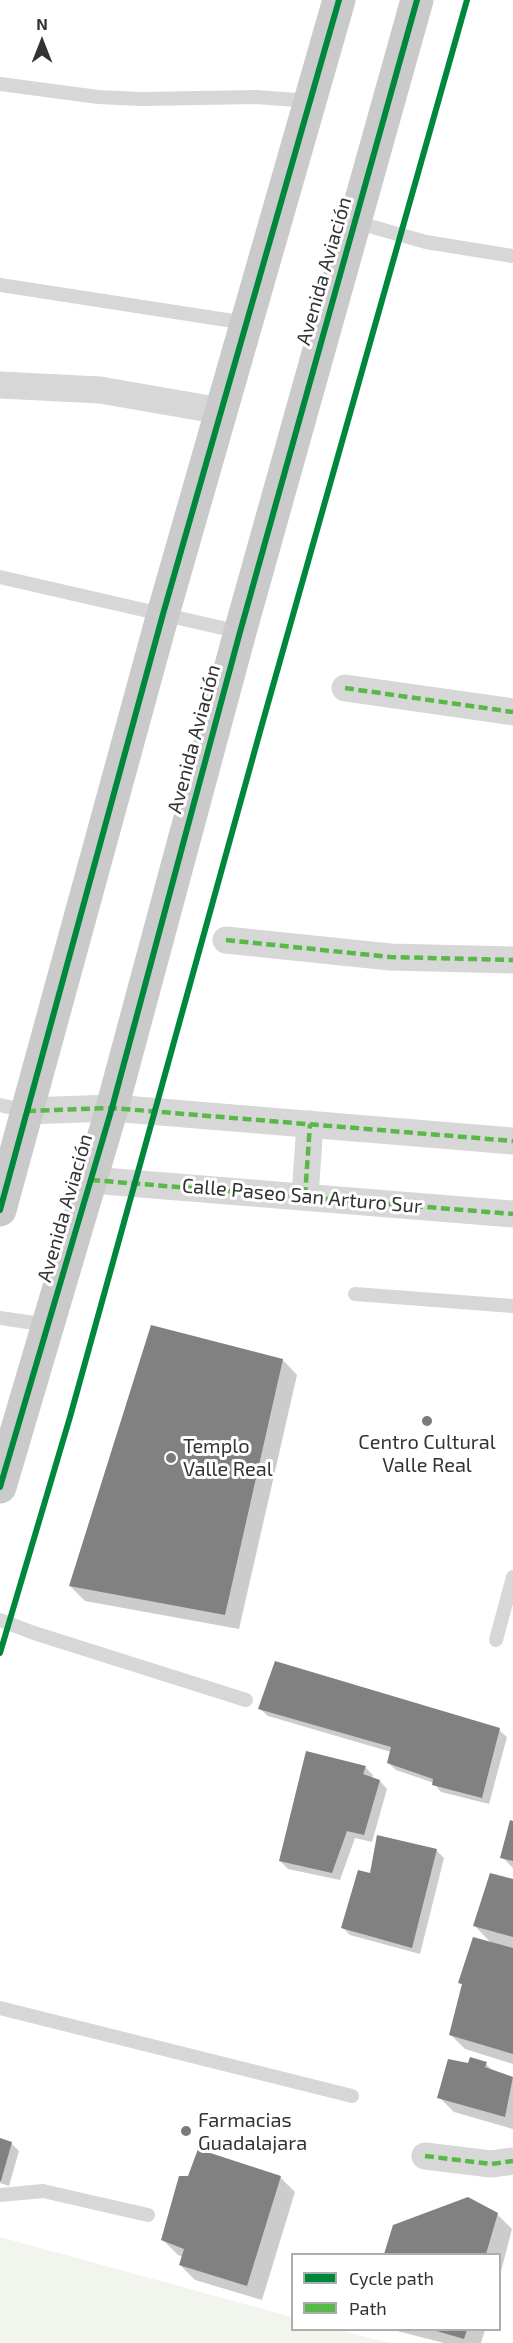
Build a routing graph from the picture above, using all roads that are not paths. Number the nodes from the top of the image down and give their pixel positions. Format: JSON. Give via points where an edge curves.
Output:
{"nodes":[{"id":1,"x":339,"y":0,"type":"edge"},
{"id":2,"x":417,"y":0,"type":"edge"},
{"id":3,"x":0,"y":84,"type":"edge"},
{"id":4,"x":310,"y":101,"type":"junction"},
{"id":5,"x":355,"y":222,"type":"junction"},
{"id":6,"x":513,"y":256,"type":"edge"},
{"id":7,"x":0,"y":285,"type":"edge"},
{"id":8,"x":246,"y":323,"type":"junction"},
{"id":9,"x":0,"y":385,"type":"edge"},
{"id":10,"x":221,"y":411,"type":"junction"},
{"id":11,"x":0,"y":577,"type":"edge"},
{"id":12,"x":163,"y":614,"type":"junction"},
{"id":13,"x":240,"y":632,"type":"junction"},
{"id":14,"x":345,"y":688,"type":"dead end"},
{"id":15,"x":513,"y":712,"type":"edge"},
{"id":16,"x":226,"y":940,"type":"dead end"},
{"id":17,"x":513,"y":960,"type":"edge"},
{"id":18,"x":14,"y":1108,"type":"edge"},
{"id":19,"x":112,"y":1108,"type":"junction"},
{"id":20,"x":310,"y":1124,"type":"junction"},
{"id":21,"x":513,"y":1141,"type":"edge"},
{"id":22,"x":91,"y":1180,"type":"junction"},
{"id":23,"x":305,"y":1196,"type":"junction"},
{"id":24,"x":0,"y":1210,"type":"edge"},
{"id":25,"x":513,"y":1214,"type":"edge"},
{"id":26,"x":355,"y":1294,"type":"dead end"},
{"id":27,"x":513,"y":1306,"type":"edge"},
{"id":28,"x":0,"y":1318,"type":"edge"},
{"id":29,"x":48,"y":1325,"type":"junction"},
{"id":30,"x":0,"y":1487,"type":"edge"},
{"id":31,"x":513,"y":1576,"type":"edge"},
{"id":32,"x":0,"y":1620,"type":"edge"},
{"id":33,"x":496,"y":1640,"type":"dead end"},
{"id":34,"x":246,"y":1700,"type":"dead end"},
{"id":35,"x":0,"y":2008,"type":"edge"},
{"id":36,"x":352,"y":2096,"type":"dead end"},
{"id":37,"x":425,"y":2156,"type":"dead end"},
{"id":38,"x":513,"y":2161,"type":"edge"},
{"id":39,"x":0,"y":2195,"type":"edge"},
{"id":40,"x":148,"y":2215,"type":"dead end"}],
"edges":[{"from":1,"to":4,"type":"main road"},
{"from":2,"to":5,"type":"main road","name":"Avenida Aviación"},
{"from":3,"to":4,"type":"lane","via":[[98,97]]},
{"from":4,"to":8,"type":"main road"},
{"from":5,"to":6,"type":"lane","via":[[426,242]]},
{"from":5,"to":13,"type":"main road","name":"Avenida Aviación"},
{"from":7,"to":8,"type":"lane"},
{"from":8,"to":10,"type":"main road"},
{"from":9,"to":10,"type":"street","via":[[99,390]]},
{"from":10,"to":12,"type":"main road"},
{"from":11,"to":12,"type":"lane"},
{"from":12,"to":13,"type":"lane"},
{"from":12,"to":18,"type":"main road"},
{"from":13,"to":19,"type":"main road","name":"Avenida Aviación"},
{"from":14,"to":15,"type":"street"},
{"from":16,"to":17,"type":"street","via":[[390,957]]},
{"from":18,"to":19,"type":"street"},
{"from":18,"to":24,"type":"main road"},
{"from":19,"to":20,"type":"street"},
{"from":19,"to":22,"type":"main road","name":"Avenida Aviación"},
{"from":20,"to":21,"type":"street"},
{"from":20,"to":23,"type":"street"},
{"from":22,"to":23,"type":"street","name":"Calle Paseo San Arturo Sur"},
{"from":22,"to":29,"type":"main road","name":"Avenida Aviación"},
{"from":23,"to":25,"type":"street","name":"Calle Paseo San Arturo Sur"},
{"from":26,"to":27,"type":"lane"},
{"from":28,"to":29,"type":"lane"},
{"from":29,"to":30,"type":"main road","name":"Avenida Aviación"},
{"from":31,"to":33,"type":"lane"},
{"from":32,"to":34,"type":"lane"},
{"from":35,"to":36,"type":"lane"},
{"from":37,"to":38,"type":"street","via":[[491,2164]]},
{"from":39,"to":40,"type":"lane","via":[[43,2191]]}]}
